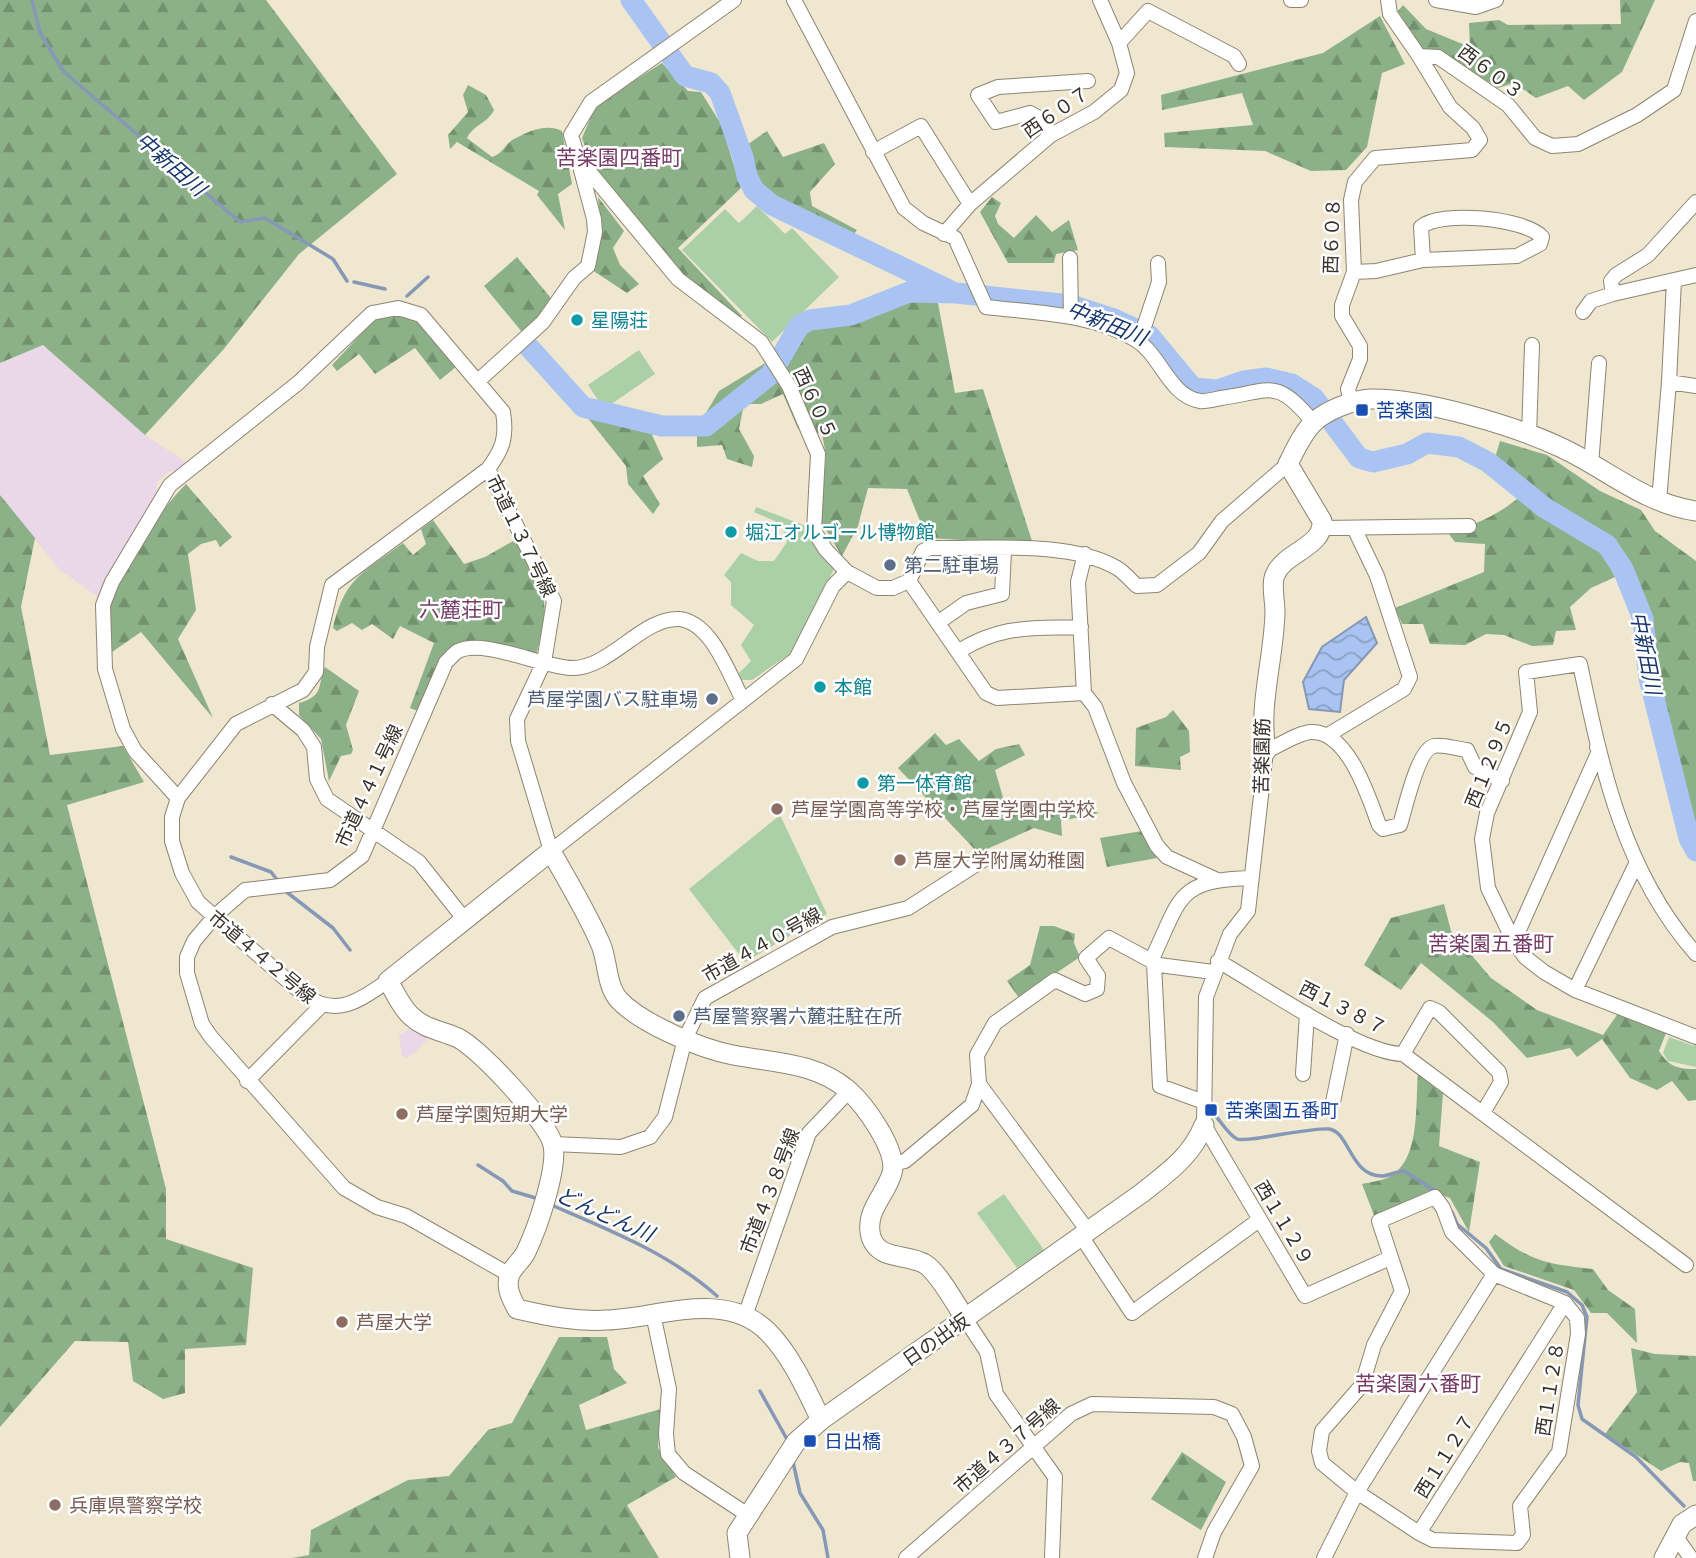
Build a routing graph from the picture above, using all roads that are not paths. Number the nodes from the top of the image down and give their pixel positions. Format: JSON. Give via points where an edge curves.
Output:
{"nodes":[{"id":1,"x":734,"y":0,"type":"edge"},
{"id":2,"x":794,"y":0,"type":"edge"},
{"id":3,"x":1100,"y":0,"type":"edge"},
{"id":4,"x":1291,"y":0,"type":"edge"},
{"id":5,"x":1301,"y":0,"type":"edge"},
{"id":6,"x":1388,"y":0,"type":"edge"},
{"id":7,"x":1436,"y":0,"type":"edge"},
{"id":8,"x":1496,"y":0,"type":"edge"},
{"id":9,"x":1696,"y":21,"type":"edge"},
{"id":10,"x":1119,"y":43,"type":"junction"},
{"id":11,"x":1419,"y":56,"type":"junction"},
{"id":12,"x":1239,"y":64,"type":"dead end"},
{"id":13,"x":1088,"y":81,"type":"dead end"},
{"id":14,"x":1051,"y":135,"type":"junction"},
{"id":15,"x":873,"y":152,"type":"junction"},
{"id":16,"x":578,"y":158,"type":"junction"},
{"id":17,"x":1696,"y":202,"type":"edge"},
{"id":18,"x":970,"y":204,"type":"junction"},
{"id":19,"x":944,"y":234,"type":"junction"},
{"id":20,"x":1070,"y":258,"type":"dead end"},
{"id":21,"x":1423,"y":260,"type":"junction"},
{"id":22,"x":1158,"y":263,"type":"dead end"},
{"id":23,"x":1354,"y":272,"type":"junction"},
{"id":24,"x":1696,"y":275,"type":"edge"},
{"id":25,"x":1674,"y":280,"type":"junction"},
{"id":26,"x":1613,"y":294,"type":"junction"},
{"id":27,"x":1071,"y":310,"type":"junction"},
{"id":28,"x":1583,"y":312,"type":"dead end"},
{"id":29,"x":1141,"y":335,"type":"junction"},
{"id":30,"x":1532,"y":345,"type":"dead end"},
{"id":31,"x":1599,"y":363,"type":"dead end"},
{"id":32,"x":478,"y":382,"type":"junction"},
{"id":33,"x":1669,"y":382,"type":"junction"},
{"id":34,"x":1696,"y":386,"type":"edge"},
{"id":35,"x":1351,"y":402,"type":"junction"},
{"id":36,"x":1322,"y":417,"type":"junction"},
{"id":37,"x":1529,"y":435,"type":"junction"},
{"id":38,"x":1288,"y":464,"type":"junction"},
{"id":39,"x":1591,"y":465,"type":"junction"},
{"id":40,"x":488,"y":469,"type":"junction"},
{"id":41,"x":1659,"y":501,"type":"junction"},
{"id":42,"x":1696,"y":511,"type":"edge"},
{"id":43,"x":1469,"y":526,"type":"dead end"},
{"id":44,"x":1323,"y":528,"type":"junction"},
{"id":45,"x":1355,"y":530,"type":"junction"},
{"id":46,"x":1004,"y":550,"type":"junction"},
{"id":47,"x":1085,"y":554,"type":"junction"},
{"id":48,"x":847,"y":572,"type":"junction"},
{"id":49,"x":909,"y":582,"type":"junction"},
{"id":50,"x":939,"y":622,"type":"junction"},
{"id":51,"x":1081,"y":627,"type":"junction"},
{"id":52,"x":959,"y":651,"type":"junction"},
{"id":53,"x":544,"y":662,"type":"junction"},
{"id":54,"x":1084,"y":693,"type":"junction"},
{"id":55,"x":743,"y":700,"type":"junction"},
{"id":56,"x":272,"y":704,"type":"junction"},
{"id":57,"x":1328,"y":735,"type":"junction"},
{"id":58,"x":1597,"y":745,"type":"junction"},
{"id":59,"x":1266,"y":751,"type":"junction"},
{"id":60,"x":1502,"y":781,"type":"junction"},
{"id":61,"x":178,"y":798,"type":"junction"},
{"id":62,"x":374,"y":830,"type":"junction"},
{"id":63,"x":551,"y":851,"type":"junction"},
{"id":64,"x":986,"y":858,"type":"dead end"},
{"id":65,"x":1636,"y":864,"type":"junction"},
{"id":66,"x":1251,"y":878,"type":"junction"},
{"id":67,"x":1216,"y":879,"type":"junction"},
{"id":68,"x":215,"y":916,"type":"junction"},
{"id":69,"x":465,"y":920,"type":"junction"},
{"id":70,"x":1514,"y":941,"type":"junction"},
{"id":71,"x":1696,"y":954,"type":"edge"},
{"id":72,"x":1153,"y":962,"type":"junction"},
{"id":73,"x":1216,"y":967,"type":"junction"},
{"id":74,"x":388,"y":981,"type":"junction"},
{"id":75,"x":1575,"y":990,"type":"junction"},
{"id":76,"x":321,"y":1006,"type":"junction"},
{"id":77,"x":1307,"y":1014,"type":"junction"},
{"id":78,"x":1347,"y":1034,"type":"junction"},
{"id":79,"x":1696,"y":1037,"type":"edge"},
{"id":80,"x":685,"y":1039,"type":"junction"},
{"id":81,"x":1403,"y":1054,"type":"junction"},
{"id":82,"x":1303,"y":1074,"type":"dead end"},
{"id":83,"x":247,"y":1081,"type":"junction"},
{"id":84,"x":979,"y":1084,"type":"junction"},
{"id":85,"x":849,"y":1091,"type":"junction"},
{"id":86,"x":1204,"y":1101,"type":"junction"},
{"id":87,"x":1333,"y":1102,"type":"dead end"},
{"id":88,"x":1484,"y":1111,"type":"junction"},
{"id":89,"x":1204,"y":1125,"type":"junction"},
{"id":90,"x":553,"y":1144,"type":"junction"},
{"id":91,"x":892,"y":1164,"type":"junction"},
{"id":92,"x":1259,"y":1220,"type":"junction"},
{"id":93,"x":1084,"y":1234,"type":"junction"},
{"id":94,"x":1390,"y":1258,"type":"junction"},
{"id":95,"x":1686,"y":1265,"type":"dead end"},
{"id":96,"x":1494,"y":1274,"type":"junction"},
{"id":97,"x":510,"y":1275,"type":"junction"},
{"id":98,"x":1565,"y":1303,"type":"junction"},
{"id":99,"x":653,"y":1314,"type":"junction"},
{"id":100,"x":745,"y":1316,"type":"junction"},
{"id":101,"x":966,"y":1320,"type":"junction"},
{"id":102,"x":821,"y":1420,"type":"junction"},
{"id":103,"x":1036,"y":1447,"type":"junction"},
{"id":104,"x":1357,"y":1492,"type":"junction"},
{"id":105,"x":748,"y":1515,"type":"junction"},
{"id":106,"x":1696,"y":1515,"type":"edge"},
{"id":107,"x":1419,"y":1532,"type":"junction"},
{"id":108,"x":1676,"y":1537,"type":"junction"},
{"id":109,"x":740,"y":1558,"type":"edge"},
{"id":110,"x":906,"y":1558,"type":"edge"},
{"id":111,"x":1052,"y":1558,"type":"edge"},
{"id":112,"x":1205,"y":1558,"type":"edge"},
{"id":113,"x":1324,"y":1558,"type":"edge"},
{"id":114,"x":1664,"y":1558,"type":"edge"},
{"id":115,"x":1690,"y":1558,"type":"edge"}],
"edges":[{"from":1,"to":16,"type":"street","via":[[591,102],[571,135]]},
{"from":2,"to":15,"type":"street"},
{"from":3,"to":10,"type":"street","name":"西６０７"},
{"from":4,"to":5,"type":"street"},
{"from":6,"to":11,"type":"street","via":[[1390,13]]},
{"from":7,"to":8,"type":"street","via":[[1476,7]]},
{"from":9,"to":11,"type":"street","name":"西６０３","via":[[1674,90],[1578,145],[1552,146],[1535,138],[1508,104],[1438,57]]},
{"from":10,"to":12,"type":"street","via":[[1149,11],[1234,56]]},
{"from":10,"to":14,"type":"street","name":"西６０７","via":[[1127,73],[1121,90],[1094,112]]},
{"from":11,"to":23,"type":"street","name":"西６０８","via":[[1450,107],[1480,140],[1472,150],[1375,158],[1354,182]]},
{"from":13,"to":14,"type":"street","via":[[998,87],[978,95],[996,121],[1030,113],[1041,119]]},
{"from":14,"to":18,"type":"street","name":"西６０７"},
{"from":15,"to":18,"type":"street","via":[[921,126]]},
{"from":15,"to":19,"type":"street","via":[[904,208]]},
{"from":16,"to":32,"type":"street","via":[[594,219],[588,266],[543,322]]},
{"from":16,"to":48,"type":"street","name":"西６０５","via":[[678,279],[761,342],[818,454],[814,531]]},
{"from":17,"to":26,"type":"street","via":[[1648,255],[1616,275],[1611,281]]},
{"from":18,"to":19,"type":"street","name":"西６０７"},
{"from":19,"to":27,"type":"street","via":[[955,238],[986,307]]},
{"from":20,"to":27,"type":"street"},
{"from":21,"to":21,"type":"street","via":[[1517,256],[1540,244],[1542,237],[1535,229],[1483,218],[1428,221],[1421,227]]},
{"from":21,"to":23,"type":"street"},
{"from":22,"to":29,"type":"street","via":[[1159,282]]},
{"from":23,"to":35,"type":"street","name":"西６０８","via":[[1342,305],[1342,316],[1360,346],[1348,389]]},
{"from":24,"to":25,"type":"street"},
{"from":25,"to":26,"type":"street"},
{"from":25,"to":33,"type":"street"},
{"from":26,"to":28,"type":"street","via":[[1591,301]]},
{"from":27,"to":29,"type":"street"},
{"from":29,"to":36,"type":"street","via":[[1180,393],[1200,401],[1274,389]]},
{"from":30,"to":37,"type":"street"},
{"from":31,"to":39,"type":"street"},
{"from":32,"to":40,"type":"street","name":"市道１３７号線","via":[[503,412],[506,431],[502,451]]},
{"from":32,"to":61,"type":"street","name":"市道１３７号線","via":[[421,315],[386,308],[372,313],[298,383],[170,485],[112,582],[103,605],[101,632],[105,669],[123,729],[135,751]]},
{"from":33,"to":34,"type":"street"},
{"from":33,"to":41,"type":"street"},
{"from":35,"to":36,"type":"street"},
{"from":35,"to":37,"type":"street","via":[[1370,399],[1419,405]]},
{"from":36,"to":38,"type":"street"},
{"from":37,"to":39,"type":"street"},
{"from":38,"to":44,"type":"street"},
{"from":38,"to":47,"type":"street","via":[[1222,521],[1199,552],[1157,585],[1137,586],[1118,569]]},
{"from":39,"to":41,"type":"street"},
{"from":40,"to":53,"type":"street","name":"市道１３７号線","via":[[554,601]]},
{"from":40,"to":56,"type":"street","name":"市道４４２号線","via":[[332,585],[317,647],[316,672],[303,691]]},
{"from":41,"to":42,"type":"street"},
{"from":43,"to":45,"type":"street"},
{"from":44,"to":45,"type":"street"},
{"from":44,"to":59,"type":"street","name":"苦楽園筋","via":[[1282,563],[1274,577],[1275,631],[1261,723]]},
{"from":45,"to":57,"type":"street","via":[[1382,588],[1410,677],[1404,689]]},
{"from":46,"to":47,"type":"street"},
{"from":46,"to":49,"type":"street","via":[[930,548],[923,551]]},
{"from":46,"to":50,"type":"street","via":[[1002,594],[966,603]]},
{"from":47,"to":51,"type":"street","via":[[1078,582]]},
{"from":48,"to":49,"type":"street","name":"西６０５","via":[[877,589]]},
{"from":48,"to":55,"type":"street","name":"市道４４２号線","via":[[833,586],[796,659]]},
{"from":49,"to":50,"type":"street"},
{"from":50,"to":52,"type":"street"},
{"from":51,"to":52,"type":"street","via":[[1004,630]]},
{"from":51,"to":54,"type":"street"},
{"from":52,"to":54,"type":"street","via":[[986,693],[997,698]]},
{"from":53,"to":55,"type":"street","name":"市道４４１号線","via":[[573,668],[590,665],[658,624],[679,619],[707,636]]},
{"from":53,"to":62,"type":"street","name":"市道４４１号線","via":[[478,649],[458,650],[446,662]]},
{"from":53,"to":63,"type":"street","name":"市道１３７号線","via":[[517,719],[518,741]]},
{"from":54,"to":67,"type":"street","via":[[1095,707],[1124,783],[1157,846],[1167,857]]},
{"from":55,"to":63,"type":"street","name":"市道４４２号線"},
{"from":56,"to":61,"type":"street","name":"市道４４２号線","via":[[236,724]]},
{"from":56,"to":62,"type":"street","via":[[303,730],[314,747],[317,779],[327,799]]},
{"from":57,"to":59,"type":"street","via":[[1310,732]]},
{"from":57,"to":60,"type":"street","via":[[1361,778],[1383,829],[1400,825],[1421,759],[1436,745],[1467,750],[1475,767]]},
{"from":58,"to":60,"type":"street","name":"西１２９５","via":[[1580,664],[1526,672],[1530,712]]},
{"from":58,"to":65,"type":"street","name":"西１２９５"},
{"from":58,"to":70,"type":"street","via":[[1599,751]]},
{"from":59,"to":66,"type":"street","name":"苦楽園筋"},
{"from":60,"to":70,"type":"street","name":"西１２９５","via":[[1487,813],[1482,839],[1488,887]]},
{"from":61,"to":68,"type":"street","name":"市道４４２号線","via":[[172,841],[182,873],[198,902]]},
{"from":62,"to":68,"type":"street","name":"市道４４１号線","via":[[362,856],[330,880],[245,890]]},
{"from":62,"to":69,"type":"street","via":[[419,862]]},
{"from":63,"to":69,"type":"street","name":"市道４４２号線"},
{"from":63,"to":80,"type":"street","name":"市道１３７号線","via":[[602,946],[617,998]]},
{"from":64,"to":80,"type":"street","name":"市道４４０号線","via":[[908,908],[832,927],[717,989],[705,998]]},
{"from":65,"to":71,"type":"street","name":"西１２９５","via":[[1661,912]]},
{"from":65,"to":75,"type":"street"},
{"from":66,"to":67,"type":"street"},
{"from":66,"to":73,"type":"street","name":"苦楽園筋","via":[[1248,911],[1230,934]]},
{"from":67,"to":72,"type":"street","via":[[1184,894]]},
{"from":68,"to":76,"type":"street","name":"市道４４２号線"},
{"from":68,"to":83,"type":"street","name":"市道４４１号線","via":[[194,941],[187,972],[202,1024]]},
{"from":69,"to":74,"type":"street","name":"市道４４２号線"},
{"from":70,"to":75,"type":"street","name":"西１２９５","via":[[1525,957]]},
{"from":72,"to":73,"type":"street"},
{"from":72,"to":84,"type":"street","via":[[1109,938],[1086,958],[1098,976],[1097,989],[1085,994],[1055,980],[995,1023],[977,1055]]},
{"from":72,"to":86,"type":"street","via":[[1160,1086]]},
{"from":73,"to":77,"type":"street","name":"西１３８７"},
{"from":73,"to":86,"type":"street","name":"苦楽園筋","via":[[1206,997]]},
{"from":74,"to":76,"type":"street","name":"市道４４２号線","via":[[359,1000]]},
{"from":74,"to":90,"type":"street","via":[[408,1014],[425,1028],[458,1038],[478,1051],[532,1111]]},
{"from":75,"to":79,"type":"street","name":"西１２９５"},
{"from":76,"to":83,"type":"street"},
{"from":77,"to":78,"type":"street","name":"西１３８７"},
{"from":77,"to":82,"type":"street"},
{"from":78,"to":81,"type":"street","name":"西１３８７","via":[[1391,1054]]},
{"from":78,"to":87,"type":"street"},
{"from":80,"to":85,"type":"street","name":"市道１３７号線","via":[[730,1055],[803,1066]]},
{"from":80,"to":90,"type":"street","name":"市道４４０号線","via":[[665,1117],[650,1137],[621,1147]]},
{"from":81,"to":88,"type":"street","name":"西１３８７"},
{"from":81,"to":88,"type":"street","via":[[1430,1008],[1438,1013],[1499,1072],[1501,1082]]},
{"from":83,"to":97,"type":"street","name":"市道４４１号線","via":[[344,1188],[377,1207],[405,1216]]},
{"from":84,"to":91,"type":"street","via":[[972,1105],[905,1161]]},
{"from":84,"to":93,"type":"street"},
{"from":85,"to":91,"type":"street","name":"市道１３７号線","via":[[878,1127]]},
{"from":85,"to":100,"type":"street","name":"市道４３８号線","via":[[809,1133]]},
{"from":86,"to":89,"type":"street","name":"苦楽園筋"},
{"from":88,"to":95,"type":"street","name":"西１３８７"},
{"from":89,"to":92,"type":"street","name":"西１１２９"},
{"from":89,"to":93,"type":"street","name":"日の出坂","via":[[1184,1159]]},
{"from":90,"to":97,"type":"street","via":[[544,1202],[525,1254]]},
{"from":91,"to":101,"type":"street","via":[[870,1219],[872,1238],[884,1253],[916,1260],[930,1269]]},
{"from":92,"to":93,"type":"street","via":[[1132,1312]]},
{"from":92,"to":94,"type":"street","name":"西１１２９","via":[[1305,1296]]},
{"from":93,"to":101,"type":"street","name":"日の出坂"},
{"from":94,"to":96,"type":"street","via":[[1379,1221],[1435,1197],[1452,1233]]},
{"from":94,"to":104,"type":"street","via":[[1402,1291],[1374,1345],[1362,1385],[1322,1432],[1319,1451],[1322,1463]]},
{"from":96,"to":98,"type":"street"},
{"from":96,"to":104,"type":"street"},
{"from":97,"to":99,"type":"street","via":[[508,1293],[517,1309],[571,1320],[609,1321]]},
{"from":98,"to":107,"type":"street","name":"西１１２７"},
{"from":98,"to":107,"type":"street","name":"西１１２８","via":[[1577,1318],[1578,1334],[1559,1452],[1520,1506],[1523,1535],[1517,1544],[1433,1540]]},
{"from":99,"to":100,"type":"street","via":[[718,1309]]},
{"from":99,"to":105,"type":"street","via":[[670,1389],[668,1454],[684,1473]]},
{"from":100,"to":102,"type":"street","via":[[768,1332]]},
{"from":101,"to":102,"type":"street","name":"日の出坂"},
{"from":101,"to":103,"type":"street","via":[[987,1352],[996,1394]]},
{"from":102,"to":105,"type":"street","name":"日の出坂","via":[[792,1449]]},
{"from":103,"to":110,"type":"street","name":"市道４３７号線"},
{"from":103,"to":111,"type":"street","via":[[1055,1477]]},
{"from":103,"to":112,"type":"street","name":"市道４３７号線","via":[[1071,1414],[1092,1404],[1214,1407],[1232,1414],[1252,1466],[1214,1532]]},
{"from":104,"to":107,"type":"street"},
{"from":104,"to":113,"type":"street"},
{"from":105,"to":109,"type":"street","name":"日の出坂","via":[[737,1533]]},
{"from":106,"to":108,"type":"street","via":[[1682,1524]]},
{"from":108,"to":114,"type":"street"},
{"from":108,"to":115,"type":"street"}]}
